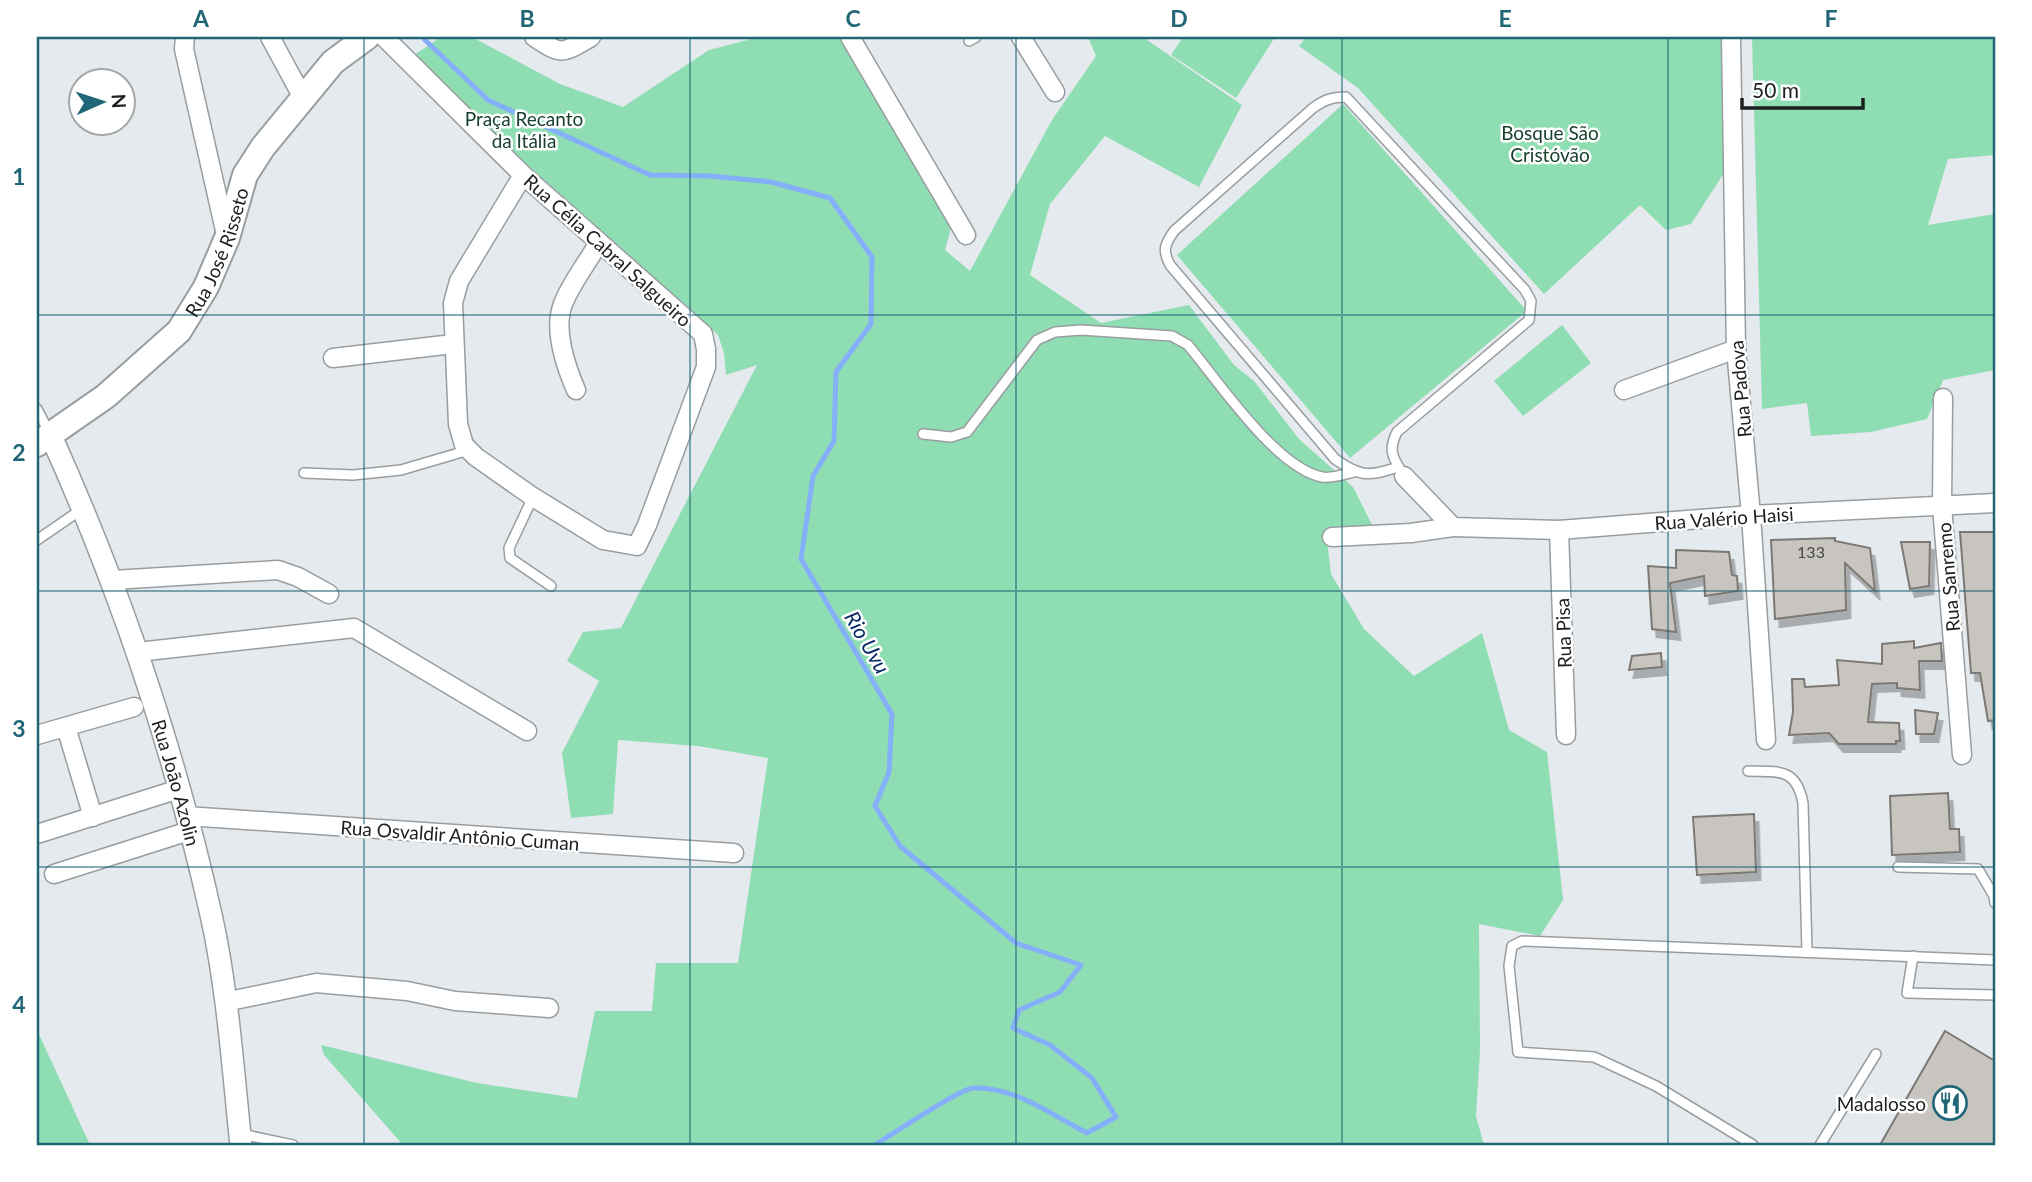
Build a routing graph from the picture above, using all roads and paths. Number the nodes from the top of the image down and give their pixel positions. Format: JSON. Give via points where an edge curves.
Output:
{"nodes":[{"id":1,"x":185,"y":37,"type":"edge"},
{"id":2,"x":270,"y":37,"type":"edge"},
{"id":3,"x":367,"y":37,"type":"edge"},
{"id":4,"x":384,"y":37,"type":"edge"},
{"id":5,"x":534,"y":37,"type":"edge"},
{"id":6,"x":591,"y":37,"type":"edge"},
{"id":7,"x":849,"y":37,"type":"edge"},
{"id":8,"x":1021,"y":37,"type":"edge"},
{"id":9,"x":1731,"y":37,"type":"edge"},
{"id":10,"x":1055,"y":92,"type":"dead end"},
{"id":11,"x":302,"y":96,"type":"junction"},
{"id":12,"x":523,"y":175,"type":"junction"},
{"id":13,"x":966,"y":235,"type":"dead end"},
{"id":14,"x":226,"y":238,"type":"junction"},
{"id":15,"x":599,"y":242,"type":"junction"},
{"id":16,"x":453,"y":344,"type":"junction"},
{"id":17,"x":1736,"y":349,"type":"junction"},
{"id":18,"x":333,"y":358,"type":"dead end"},
{"id":19,"x":576,"y":390,"type":"dead end"},
{"id":20,"x":1624,"y":390,"type":"dead end"},
{"id":21,"x":1942,"y":398,"type":"dead end"},
{"id":22,"x":37,"y":409,"type":"edge"},
{"id":23,"x":923,"y":434,"type":"dead end"},
{"id":24,"x":44,"y":440,"type":"edge"},
{"id":25,"x":469,"y":450,"type":"junction"},
{"id":26,"x":1354,"y":472,"type":"junction"},
{"id":27,"x":1402,"y":472,"type":"junction"},
{"id":28,"x":304,"y":473,"type":"dead end"},
{"id":29,"x":533,"y":497,"type":"junction"},
{"id":30,"x":1995,"y":503,"type":"edge"},
{"id":31,"x":1942,"y":506,"type":"junction"},
{"id":32,"x":84,"y":508,"type":"junction"},
{"id":33,"x":1751,"y":515,"type":"junction"},
{"id":34,"x":1453,"y":527,"type":"junction"},
{"id":35,"x":1559,"y":530,"type":"junction"},
{"id":36,"x":1332,"y":537,"type":"dead end"},
{"id":37,"x":37,"y":540,"type":"edge"},
{"id":38,"x":113,"y":580,"type":"junction"},
{"id":39,"x":551,"y":586,"type":"dead end"},
{"id":40,"x":329,"y":594,"type":"dead end"},
{"id":41,"x":138,"y":652,"type":"junction"},
{"id":42,"x":134,"y":707,"type":"dead end"},
{"id":43,"x":66,"y":727,"type":"junction"},
{"id":44,"x":527,"y":731,"type":"dead end"},
{"id":45,"x":37,"y":735,"type":"edge"},
{"id":46,"x":1566,"y":735,"type":"dead end"},
{"id":47,"x":1766,"y":740,"type":"dead end"},
{"id":48,"x":1962,"y":755,"type":"dead end"},
{"id":49,"x":1748,"y":771,"type":"dead end"},
{"id":50,"x":179,"y":789,"type":"junction"},
{"id":51,"x":93,"y":817,"type":"junction"},
{"id":52,"x":188,"y":824,"type":"junction"},
{"id":53,"x":37,"y":834,"type":"edge"},
{"id":54,"x":734,"y":853,"type":"dead end"},
{"id":55,"x":1898,"y":867,"type":"dead end"},
{"id":56,"x":54,"y":874,"type":"dead end"},
{"id":57,"x":1995,"y":903,"type":"edge"},
{"id":58,"x":1807,"y":952,"type":"junction"},
{"id":59,"x":1913,"y":956,"type":"junction"},
{"id":60,"x":1995,"y":960,"type":"edge"},
{"id":61,"x":1995,"y":995,"type":"edge"},
{"id":62,"x":225,"y":1002,"type":"junction"},
{"id":63,"x":549,"y":1008,"type":"dead end"},
{"id":64,"x":1876,"y":1054,"type":"dead end"},
{"id":65,"x":240,"y":1140,"type":"edge"},
{"id":66,"x":293,"y":1145,"type":"edge"},
{"id":67,"x":1753,"y":1145,"type":"edge"},
{"id":68,"x":1819,"y":1145,"type":"edge"}],
"edges":[{"from":1,"to":14,"type":"street"},
{"from":2,"to":11,"type":"street"},
{"from":3,"to":11,"type":"main road","name":"Rua José Risseto","via":[[332,62]]},
{"from":4,"to":12,"type":"street","name":"Rua Célia Cabral Salgueiro"},
{"from":5,"to":6,"type":"street","via":[[555,51],[566,51]]},
{"from":7,"to":13,"type":"street"},
{"from":8,"to":10,"type":"street"},
{"from":9,"to":17,"type":"street","name":"Rua Padova"},
{"from":11,"to":14,"type":"main road","name":"Rua José Risseto","via":[[245,175]]},
{"from":12,"to":15,"type":"street","name":"Rua Célia Cabral Salgueiro"},
{"from":12,"to":16,"type":"street","via":[[459,281],[453,303]]},
{"from":14,"to":24,"type":"main road","name":"Rua José Risseto","via":[[206,287],[179,331],[106,396]]},
{"from":15,"to":19,"type":"street","via":[[562,305],[565,366]]},
{"from":15,"to":29,"type":"street","name":"Rua Célia Cabral Salgueiro","via":[[703,334],[706,367],[637,547],[603,540]]},
{"from":16,"to":18,"type":"street"},
{"from":16,"to":25,"type":"street","via":[[458,424]]},
{"from":17,"to":20,"type":"street"},
{"from":17,"to":33,"type":"street","name":"Rua Padova"},
{"from":21,"to":31,"type":"street","name":"Rua Sanremo"},
{"from":22,"to":24,"type":"lane"},
{"from":23,"to":26,"type":"lane","via":[[951,437],[967,432],[1037,340],[1055,332],[1172,336],[1188,345],[1273,449],[1323,477]]},
{"from":24,"to":32,"type":"street","name":"Rua João Azolin"},
{"from":25,"to":28,"type":"lane","via":[[401,470],[353,475]]},
{"from":25,"to":29,"type":"street"},
{"from":26,"to":27,"type":"lane"},
{"from":26,"to":27,"type":"lane","via":[[1335,459],[1164,256],[1164,246],[1174,231],[1313,108],[1337,97],[1346,97],[1531,301],[1530,320],[1397,432],[1391,453]]},
{"from":27,"to":34,"type":"street"},
{"from":29,"to":39,"type":"lane","via":[[509,548],[510,558]]},
{"from":30,"to":31,"type":"street","name":"Rua Valério Haisi"},
{"from":31,"to":33,"type":"street","name":"Rua Valério Haisi"},
{"from":31,"to":48,"type":"street","name":"Rua Sanremo"},
{"from":32,"to":37,"type":"lane"},
{"from":32,"to":38,"type":"street","name":"Rua João Azolin"},
{"from":33,"to":35,"type":"street","name":"Rua Valério Haisi"},
{"from":33,"to":47,"type":"street","name":"Rua Padova"},
{"from":34,"to":35,"type":"street","name":"Rua Valério Haisi"},
{"from":34,"to":36,"type":"street","name":"Rua Valério Haisi"},
{"from":35,"to":46,"type":"street","name":"Rua Pisa"},
{"from":38,"to":40,"type":"street","via":[[278,570]]},
{"from":38,"to":41,"type":"street","name":"Rua João Azolin"},
{"from":41,"to":44,"type":"street","via":[[354,628]]},
{"from":41,"to":50,"type":"street","name":"Rua João Azolin"},
{"from":42,"to":43,"type":"street"},
{"from":43,"to":45,"type":"street"},
{"from":43,"to":51,"type":"street"},
{"from":49,"to":58,"type":"lane","via":[[1782,772],[1801,789]]},
{"from":50,"to":51,"type":"street"},
{"from":50,"to":52,"type":"street","name":"Rua João Azolin"},
{"from":51,"to":53,"type":"street"},
{"from":52,"to":54,"type":"street","name":"Rua Osvaldir Antônio Cuman"},
{"from":52,"to":56,"type":"street"},
{"from":52,"to":62,"type":"street","name":"Rua João Azolin","via":[[212,920]]},
{"from":55,"to":57,"type":"lane","via":[[1978,869]]},
{"from":58,"to":59,"type":"lane"},
{"from":58,"to":67,"type":"lane","via":[[1522,941],[1512,946],[1509,967],[1518,1052],[1594,1057],[1656,1086]]},
{"from":59,"to":60,"type":"lane"},
{"from":59,"to":61,"type":"lane","via":[[1907,993]]},
{"from":62,"to":63,"type":"street","via":[[316,984]]},
{"from":62,"to":65,"type":"street","name":"Rua João Azolin"},
{"from":64,"to":68,"type":"lane"},
{"from":65,"to":66,"type":"lane"}]}
